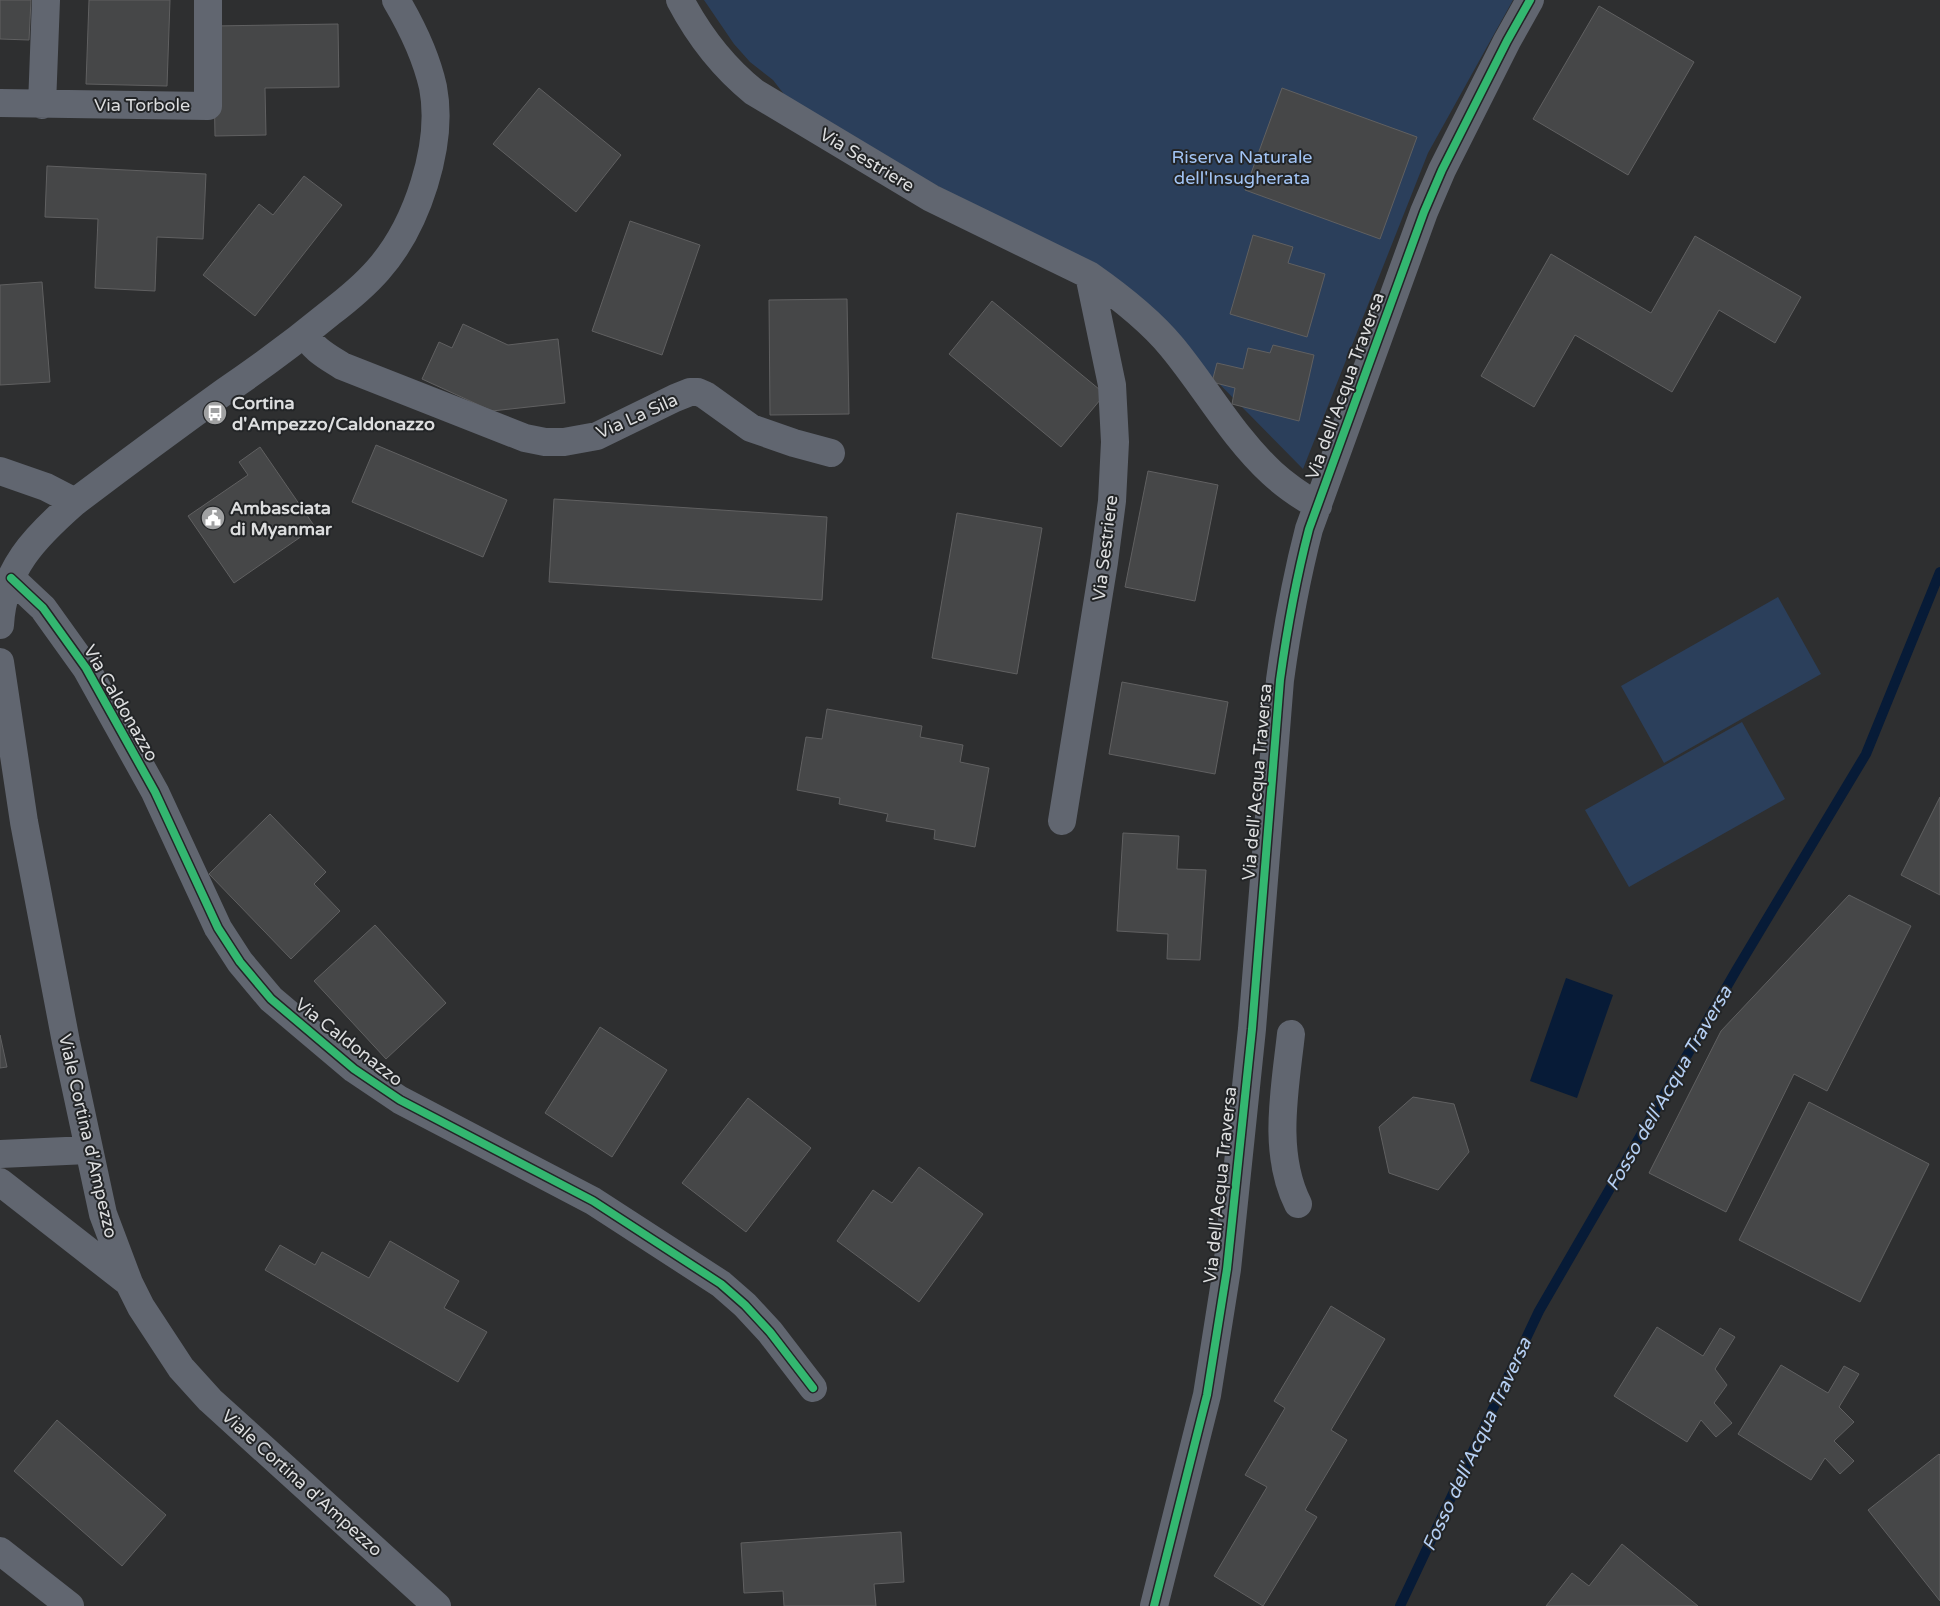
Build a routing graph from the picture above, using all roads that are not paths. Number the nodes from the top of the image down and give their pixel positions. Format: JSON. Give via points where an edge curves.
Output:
{"nodes":[{"id":1,"x":46,"y":0,"type":"edge"},
{"id":2,"x":208,"y":0,"type":"edge"},
{"id":3,"x":396,"y":0,"type":"edge"},
{"id":4,"x":680,"y":0,"type":"edge"},
{"id":5,"x":1530,"y":0,"type":"edge"},
{"id":6,"x":0,"y":103,"type":"edge"},
{"id":7,"x":42,"y":105,"type":"junction"},
{"id":8,"x":1089,"y":275,"type":"junction"},
{"id":9,"x":306,"y":333,"type":"junction"},
{"id":10,"x":831,"y":453,"type":"dead end"},
{"id":11,"x":0,"y":471,"type":"edge"},
{"id":12,"x":74,"y":502,"type":"junction"},
{"id":13,"x":1318,"y":506,"type":"junction"},
{"id":14,"x":11,"y":578,"type":"junction"},
{"id":15,"x":0,"y":625,"type":"edge"},
{"id":16,"x":0,"y":662,"type":"edge"},
{"id":17,"x":1062,"y":821,"type":"dead end"},
{"id":18,"x":1292,"y":1034,"type":"dead end"},
{"id":19,"x":1241,"y":1128,"type":"junction"},
{"id":20,"x":1283,"y":1131,"type":"junction"},
{"id":21,"x":88,"y":1150,"type":"junction"},
{"id":22,"x":0,"y":1154,"type":"edge"},
{"id":23,"x":0,"y":1182,"type":"edge"},
{"id":24,"x":1298,"y":1204,"type":"dead end"},
{"id":25,"x":129,"y":1283,"type":"junction"},
{"id":26,"x":813,"y":1388,"type":"dead end"},
{"id":27,"x":0,"y":1550,"type":"edge"},
{"id":28,"x":70,"y":1606,"type":"edge"},
{"id":29,"x":437,"y":1606,"type":"edge"},
{"id":30,"x":1154,"y":1606,"type":"edge"}],
"edges":[{"from":1,"to":7,"type":"street"},
{"from":2,"to":7,"type":"street","name":"Via Torbole","via":[[208,106]]},
{"from":3,"to":9,"type":"street","via":[[420,45],[433,88],[434,141],[428,169],[410,221],[380,269]]},
{"from":4,"to":8,"type":"street","name":"Via Sestriere","via":[[718,57],[736,78],[754,92],[931,198]]},
{"from":5,"to":13,"type":"street","name":"Via dell'Acqua Traversa","via":[[1450,153],[1424,212]]},
{"from":6,"to":7,"type":"street","name":"Via Torbole"},
{"from":8,"to":13,"type":"street","name":"Via Sestriere","via":[[1154,327],[1257,458],[1289,487]]},
{"from":8,"to":17,"type":"street","name":"Via Sestriere","via":[[1112,385],[1115,442],[1103,572]]},
{"from":9,"to":10,"type":"street","name":"Via La Sila","via":[[317,349],[342,366],[525,438],[564,442],[596,436],[675,398],[698,392],[751,428]]},
{"from":9,"to":12,"type":"street"},
{"from":11,"to":12,"type":"street","via":[[46,487]]},
{"from":12,"to":14,"type":"street","via":[[43,530]]},
{"from":13,"to":19,"type":"street","name":"Via dell'Acqua Traversa","via":[[1294,592],[1280,680],[1253,1020]]},
{"from":14,"to":15,"type":"street","via":[[2,603]]},
{"from":14,"to":26,"type":"street","name":"Via Caldonazzo","via":[[43,608],[86,668],[155,792],[218,928],[240,962],[272,999],[354,1069],[400,1100],[594,1201],[721,1284],[770,1332]]},
{"from":16,"to":21,"type":"street","name":"Viale Cortina d'Ampezzo","via":[[24,822]]},
{"from":18,"to":20,"type":"street","via":[[1284,1093]]},
{"from":19,"to":20,"type":"street"},
{"from":19,"to":30,"type":"street","name":"Via dell'Acqua Traversa","via":[[1227,1269],[1208,1395]]},
{"from":20,"to":24,"type":"street","via":[[1285,1168]]},
{"from":21,"to":22,"type":"street"},
{"from":21,"to":25,"type":"street","name":"Viale Cortina d'Ampezzo","via":[[103,1214]]},
{"from":23,"to":25,"type":"street"},
{"from":25,"to":29,"type":"street","name":"Viale Cortina d'Ampezzo","via":[[181,1368],[210,1400]]},
{"from":27,"to":28,"type":"street"}]}
